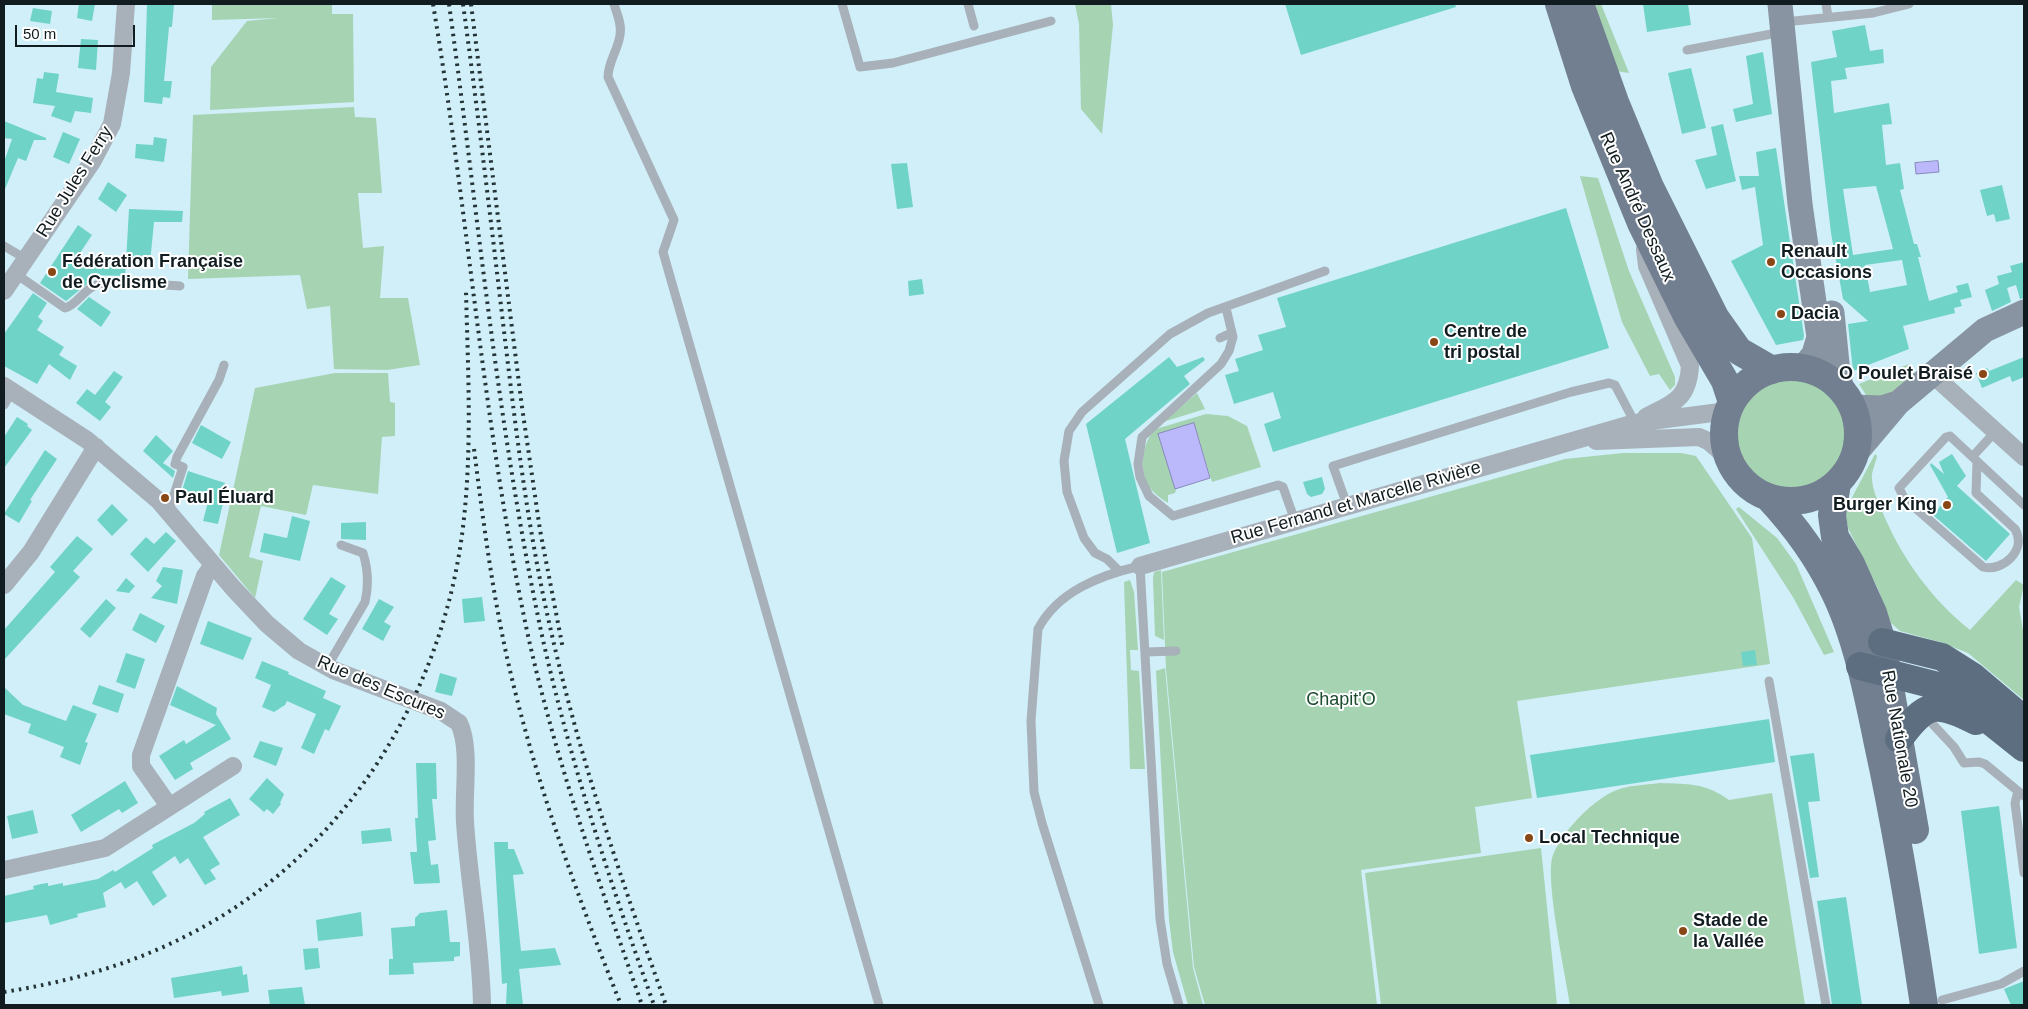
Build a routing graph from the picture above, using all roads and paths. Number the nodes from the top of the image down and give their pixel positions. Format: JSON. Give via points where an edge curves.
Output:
{"nodes":[{"id":1,"x":126,"y":4,"type":"edge"},
{"id":2,"x":614,"y":4,"type":"edge"},
{"id":3,"x":842,"y":4,"type":"edge"},
{"id":4,"x":968,"y":4,"type":"edge"},
{"id":5,"x":1559,"y":4,"type":"edge"},
{"id":6,"x":1580,"y":4,"type":"edge"},
{"id":7,"x":1826,"y":4,"type":"edge"},
{"id":8,"x":1909,"y":4,"type":"edge"},
{"id":9,"x":1828,"y":16,"type":"junction"},
{"id":10,"x":1781,"y":19,"type":"edge"},
{"id":11,"x":1051,"y":21,"type":"dead end"},
{"id":12,"x":974,"y":26,"type":"dead end"},
{"id":13,"x":1688,"y":50,"type":"dead end"},
{"id":14,"x":1799,"y":185,"type":"junction"},
{"id":15,"x":1641,"y":223,"type":"junction"},
{"id":16,"x":4,"y":246,"type":"edge"},
{"id":17,"x":26,"y":259,"type":"junction"},
{"id":18,"x":1325,"y":271,"type":"dead end"},
{"id":19,"x":16,"y":274,"type":"junction"},
{"id":20,"x":180,"y":286,"type":"dead end"},
{"id":21,"x":4,"y":291,"type":"edge"},
{"id":22,"x":1226,"y":308,"type":"junction"},
{"id":23,"x":2024,"y":312,"type":"edge"},
{"id":24,"x":1231,"y":332,"type":"junction"},
{"id":25,"x":1220,"y":338,"type":"dead end"},
{"id":26,"x":224,"y":365,"type":"dead end"},
{"id":27,"x":1802,"y":368,"type":"junction"},
{"id":28,"x":1772,"y":370,"type":"junction"},
{"id":29,"x":1932,"y":374,"type":"junction"},
{"id":30,"x":6,"y":394,"type":"edge"},
{"id":31,"x":1847,"y":400,"type":"junction"},
{"id":32,"x":1898,"y":403,"type":"junction"},
{"id":33,"x":1730,"y":407,"type":"junction"},
{"id":34,"x":1635,"y":423,"type":"junction"},
{"id":35,"x":1995,"y":432,"type":"junction"},
{"id":36,"x":1573,"y":442,"type":"junction"},
{"id":37,"x":96,"y":448,"type":"junction"},
{"id":38,"x":1855,"y":454,"type":"junction"},
{"id":39,"x":2024,"y":457,"type":"edge"},
{"id":40,"x":1728,"y":458,"type":"junction"},
{"id":41,"x":1975,"y":459,"type":"junction"},
{"id":42,"x":1837,"y":483,"type":"junction"},
{"id":43,"x":1770,"y":498,"type":"junction"},
{"id":44,"x":1347,"y":505,"type":"junction"},
{"id":45,"x":2024,"y":505,"type":"edge"},
{"id":46,"x":166,"y":510,"type":"junction"},
{"id":47,"x":1294,"y":521,"type":"junction"},
{"id":48,"x":341,"y":545,"type":"dead end"},
{"id":49,"x":214,"y":565,"type":"junction"},
{"id":50,"x":1140,"y":566,"type":"junction"},
{"id":51,"x":1119,"y":571,"type":"junction"},
{"id":52,"x":4,"y":585,"type":"edge"},
{"id":53,"x":1882,"y":642,"type":"junction"},
{"id":54,"x":1176,"y":651,"type":"dead end"},
{"id":55,"x":1146,"y":652,"type":"junction"},
{"id":56,"x":1860,"y":666,"type":"junction"},
{"id":57,"x":327,"y":667,"type":"junction"},
{"id":58,"x":1888,"y":674,"type":"junction"},
{"id":59,"x":1770,"y":681,"type":"dead end"},
{"id":60,"x":1922,"y":712,"type":"junction"},
{"id":61,"x":2020,"y":735,"type":"edge"},
{"id":62,"x":1899,"y":739,"type":"junction"},
{"id":63,"x":233,"y":766,"type":"dead end"},
{"id":64,"x":2021,"y":794,"type":"edge"},
{"id":65,"x":169,"y":806,"type":"junction"},
{"id":66,"x":4,"y":870,"type":"edge"},
{"id":67,"x":2024,"y":874,"type":"edge"},
{"id":68,"x":2024,"y":971,"type":"edge"},
{"id":69,"x":1936,"y":1004,"type":"edge"},
{"id":70,"x":482,"y":1005,"type":"edge"},
{"id":71,"x":879,"y":1005,"type":"edge"},
{"id":72,"x":1099,"y":1005,"type":"edge"},
{"id":73,"x":1179,"y":1005,"type":"edge"},
{"id":74,"x":1826,"y":1005,"type":"edge"}],
"edges":[{"from":1,"to":17,"type":"street","name":"Rue Jules Ferry","via":[[121,73],[112,124],[92,162]]},
{"from":2,"to":71,"type":"lane","via":[[621,25],[608,77],[674,220],[664,252]]},
{"from":3,"to":11,"type":"lane","via":[[860,67],[893,63]]},
{"from":4,"to":12,"type":"lane"},
{"from":5,"to":15,"type":"main road","name":"Rue André Dessaux","via":[[1584,86]]},
{"from":6,"to":28,"type":"main road","name":"Rue André Dessaux","via":[[1650,187],[1715,317],[1739,351]]},
{"from":7,"to":9,"type":"lane"},
{"from":8,"to":9,"type":"lane","via":[[1873,13]]},
{"from":9,"to":10,"type":"lane"},
{"from":10,"to":13,"type":"lane"},
{"from":10,"to":14,"type":"main road"},
{"from":14,"to":27,"type":"main road","via":[[1819,337],[1814,354]]},
{"from":14,"to":31,"type":"main road","via":[[1825,265],[1838,374]]},
{"from":15,"to":33,"type":"main road","name":"Rue André Dessaux","via":[[1688,318],[1725,381]]},
{"from":15,"to":34,"type":"street","via":[[1647,266],[1690,366],[1690,378],[1673,404]]},
{"from":16,"to":17,"type":"lane"},
{"from":17,"to":19,"type":"street","name":"Rue Jules Ferry"},
{"from":18,"to":22,"type":"lane"},
{"from":19,"to":20,"type":"lane","via":[[65,308],[98,284]]},
{"from":19,"to":21,"type":"street","name":"Rue Jules Ferry"},
{"from":22,"to":24,"type":"lane"},
{"from":22,"to":51,"type":"lane","via":[[1208,313],[1170,334],[1082,412],[1069,431],[1064,461],[1073,514],[1095,553]]},
{"from":23,"to":29,"type":"main road","via":[[1985,330]]},
{"from":24,"to":25,"type":"lane"},
{"from":24,"to":47,"type":"lane","via":[[1232,343],[1221,364],[1144,432],[1138,453],[1140,477],[1149,496],[1173,516],[1278,485],[1286,493]]},
{"from":26,"to":46,"type":"lane","via":[[177,457],[175,464],[183,467]]},
{"from":27,"to":28,"type":"main road"},
{"from":27,"to":31,"type":"main road","via":[[1831,382]]},
{"from":28,"to":33,"type":"main road","via":[[1749,382]]},
{"from":29,"to":32,"type":"main road"},
{"from":29,"to":35,"type":"street"},
{"from":30,"to":37,"type":"street","name":"Rue des Escures"},
{"from":31,"to":32,"type":"main road","via":[[1882,408]]},
{"from":31,"to":38,"type":"main road","name":"Rue Nationale 20","via":[[1857,426]]},
{"from":32,"to":38,"type":"main road"},
{"from":33,"to":34,"type":"street","name":"Rue Fernand et Marcelle Rivière"},
{"from":33,"to":40,"type":"main road","name":"Rue Nationale 20","via":[[1724,434]]},
{"from":34,"to":36,"type":"street","name":"Rue Fernand et Marcelle Rivière"},
{"from":34,"to":44,"type":"lane","via":[[1615,385],[1609,383],[1571,392],[1333,466]]},
{"from":35,"to":39,"type":"street"},
{"from":35,"to":41,"type":"lane"},
{"from":36,"to":40,"type":"street","name":"Rue Fernand et Marcelle Rivière","via":[[1699,437]]},
{"from":36,"to":44,"type":"street","name":"Rue Fernand et Marcelle Rivière"},
{"from":37,"to":46,"type":"street","name":"Rue des Escures"},
{"from":37,"to":52,"type":"street","via":[[31,552]]},
{"from":38,"to":42,"type":"main road","name":"Rue Nationale 20"},
{"from":40,"to":43,"type":"main road","name":"Rue Nationale 20","via":[[1752,489]]},
{"from":41,"to":41,"type":"lane","via":[[1950,436],[1946,437],[1899,488],[1904,498],[1943,533],[1983,567],[1992,569],[2005,564],[2013,555],[2018,547],[2018,534],[1976,493]]},
{"from":41,"to":45,"type":"lane"},
{"from":42,"to":43,"type":"main road","name":"Rue Nationale 20","via":[[1825,492],[1805,499],[1784,501]]},
{"from":42,"to":53,"type":"main road","name":"Rue Nationale 20","via":[[1832,516],[1835,536],[1873,613]]},
{"from":43,"to":56,"type":"main road","name":"Rue Nationale 20","via":[[1793,524],[1835,592]]},
{"from":44,"to":47,"type":"street","name":"Rue Fernand et Marcelle Rivière"},
{"from":46,"to":49,"type":"street","name":"Rue des Escures"},
{"from":47,"to":50,"type":"street","name":"Rue Fernand et Marcelle Rivière"},
{"from":48,"to":57,"type":"lane","via":[[363,553],[368,567],[367,593],[365,602]]},
{"from":49,"to":57,"type":"street","name":"Rue des Escures","via":[[284,639]]},
{"from":49,"to":65,"type":"street","via":[[205,576],[141,756],[141,766]]},
{"from":50,"to":51,"type":"lane"},
{"from":50,"to":55,"type":"lane"},
{"from":51,"to":72,"type":"lane","via":[[1088,582],[1044,617],[1038,629],[1031,721],[1034,792]]},
{"from":53,"to":58,"type":"main road","name":"Rue Nationale 20"},
{"from":53,"to":61,"type":"highway","via":[[1942,657],[1972,676]]},
{"from":54,"to":55,"type":"lane"},
{"from":55,"to":73,"type":"lane","via":[[1160,919],[1167,964]]},
{"from":56,"to":58,"type":"highway"},
{"from":56,"to":69,"type":"main road","name":"Rue Nationale 20"},
{"from":57,"to":70,"type":"street","name":"Rue des Escures","via":[[441,711],[459,723],[464,745],[465,823],[482,974]]},
{"from":58,"to":61,"type":"highway","via":[[1950,689]]},
{"from":58,"to":62,"type":"main road","name":"Rue Nationale 20"},
{"from":59,"to":74,"type":"lane"},
{"from":60,"to":61,"type":"highway","via":[[1949,708]]},
{"from":60,"to":62,"type":"highway"},
{"from":60,"to":64,"type":"lane","via":[[1964,763],[1985,764]]},
{"from":62,"to":69,"type":"main road","name":"Rue Nationale 20"},
{"from":63,"to":65,"type":"street"},
{"from":64,"to":67,"type":"lane","via":[[2015,802]]},
{"from":65,"to":66,"type":"street","via":[[105,848]]},
{"from":68,"to":69,"type":"lane","via":[[2001,984]]}]}
